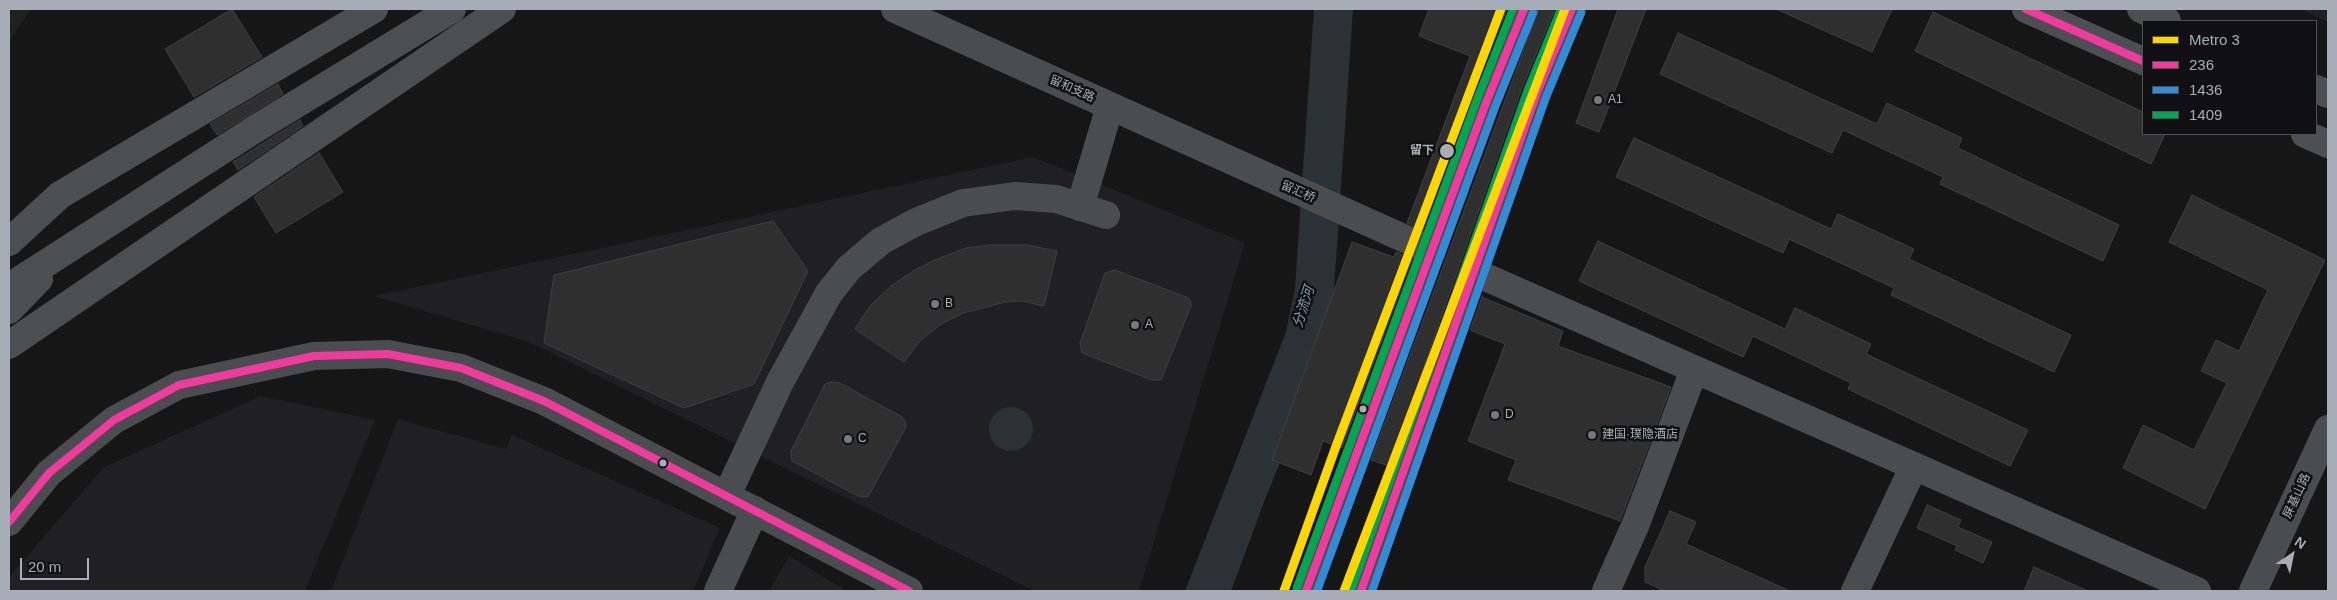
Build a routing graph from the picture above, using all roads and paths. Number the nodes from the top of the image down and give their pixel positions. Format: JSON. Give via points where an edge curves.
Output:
{"nodes":[{"id":1,"x":374,"y":9,"type":"edge"},
{"id":2,"x":452,"y":9,"type":"edge"},
{"id":3,"x":502,"y":9,"type":"edge"},
{"id":4,"x":895,"y":9,"type":"edge"},
{"id":5,"x":1524,"y":9,"type":"edge"},
{"id":6,"x":1572,"y":9,"type":"edge"},
{"id":7,"x":2026,"y":9,"type":"edge"},
{"id":8,"x":2141,"y":9,"type":"edge"},
{"id":9,"x":2165,"y":20,"type":"edge"},
{"id":10,"x":2142,"y":61,"type":"edge"},
{"id":11,"x":1110,"y":106,"type":"junction"},
{"id":12,"x":2307,"y":135,"type":"edge"},
{"id":13,"x":2328,"y":144,"type":"edge"},
{"id":14,"x":1250,"y":170,"type":"joint"},
{"id":15,"x":1080,"y":207,"type":"junction"},
{"id":16,"x":1106,"y":216,"type":"dead end"},
{"id":17,"x":9,"y":242,"type":"edge"},
{"id":18,"x":1432,"y":251,"type":"junction"},
{"id":19,"x":66,"y":252,"type":"junction"},
{"id":20,"x":1474,"y":272,"type":"junction"},
{"id":21,"x":9,"y":287,"type":"edge"},
{"id":22,"x":9,"y":310,"type":"edge"},
{"id":23,"x":9,"y":345,"type":"edge"},
{"id":24,"x":1694,"y":370,"type":"junction"},
{"id":25,"x":2328,"y":429,"type":"edge"},
{"id":26,"x":1914,"y":466,"type":"junction"},
{"id":27,"x":727,"y":495,"type":"junction"},
{"id":28,"x":756,"y":510,"type":"junction"},
{"id":29,"x":9,"y":522,"type":"edge"},
{"id":30,"x":718,"y":591,"type":"edge"},
{"id":31,"x":909,"y":591,"type":"edge"},
{"id":32,"x":1306,"y":591,"type":"edge"},
{"id":33,"x":1361,"y":591,"type":"edge"},
{"id":34,"x":1606,"y":591,"type":"edge"},
{"id":35,"x":1855,"y":591,"type":"edge"},
{"id":36,"x":2197,"y":591,"type":"edge"},
{"id":37,"x":2253,"y":591,"type":"edge"}],
"edges":[{"from":1,"to":17,"type":"highway","via":[[60,195]]},
{"from":2,"to":19,"type":"highway","via":[[252,131]]},
{"from":3,"to":23,"type":"highway"},
{"from":4,"to":11,"type":"street","name":"留和支路"},
{"from":5,"to":18,"type":"main road"},
{"from":6,"to":20,"type":"main road","via":[[1537,93]]},
{"from":7,"to":10,"type":"main road"},
{"from":8,"to":9,"type":"main road"},
{"from":11,"to":14,"type":"street","name":"留和支路"},
{"from":11,"to":15,"type":"street"},
{"from":12,"to":13,"type":"main road"},
{"from":14,"to":18,"type":"street","name":"留汇桥"},
{"from":15,"to":16,"type":"street"},
{"from":15,"to":27,"type":"street","via":[[1056,199],[1015,196],[964,203],[916,222],[881,241],[849,268],[829,292],[780,382]]},
{"from":18,"to":32,"type":"main road"},
{"from":19,"to":21,"type":"highway"},
{"from":19,"to":22,"type":"highway"},
{"from":20,"to":24,"type":"street"},
{"from":20,"to":33,"type":"main road"},
{"from":24,"to":26,"type":"street"},
{"from":24,"to":34,"type":"street","via":[[1635,526]]},
{"from":25,"to":37,"type":"street","name":"屏基山路"},
{"from":26,"to":35,"type":"street"},
{"from":26,"to":36,"type":"street"},
{"from":27,"to":28,"type":"street"},
{"from":27,"to":29,"type":"street","via":[[544,401],[461,368],[388,354],[314,356],[179,385],[114,420],[50,472]]},
{"from":28,"to":30,"type":"street"},
{"from":28,"to":31,"type":"street"}]}
